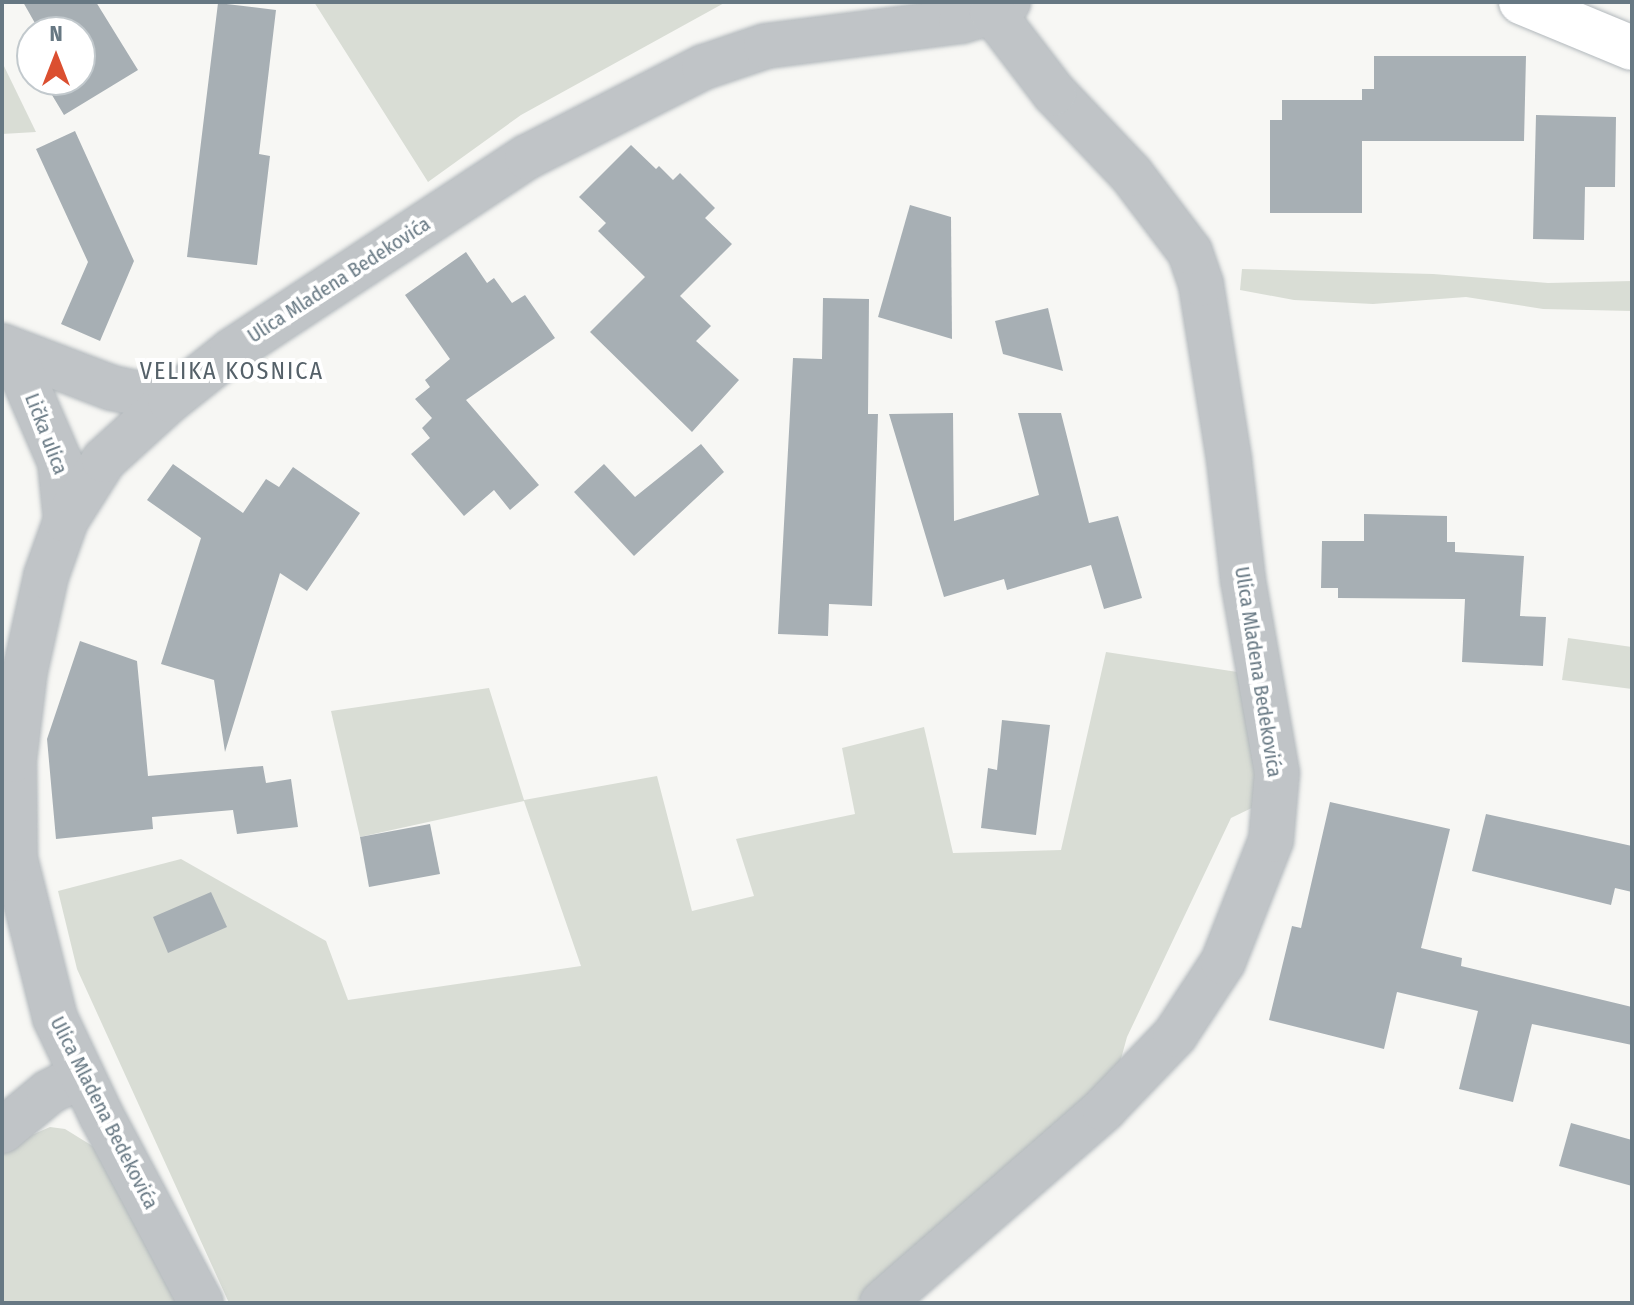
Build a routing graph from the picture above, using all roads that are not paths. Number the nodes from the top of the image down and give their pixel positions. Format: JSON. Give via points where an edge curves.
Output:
{"nodes":[{"id":1,"x":1521,"y":2,"type":"edge"},
{"id":2,"x":1000,"y":7,"type":"edge"},
{"id":3,"x":1587,"y":14,"type":"edge"},
{"id":4,"x":1632,"y":48,"type":"edge"},
{"id":5,"x":7,"y":349,"type":"edge"},
{"id":6,"x":170,"y":400,"type":"junction"},
{"id":7,"x":66,"y":520,"type":"junction"},
{"id":8,"x":82,"y":1075,"type":"junction"},
{"id":9,"x":2,"y":1131,"type":"edge"},
{"id":10,"x":201,"y":1303,"type":"edge"},
{"id":11,"x":882,"y":1303,"type":"edge"}],
"edges":[{"from":1,"to":3,"type":"street"},
{"from":2,"to":6,"type":"street","name":"Ulica Mladena Bedekovića","via":[[961,21],[766,46],[704,67],[511,167],[233,350]]},
{"from":2,"to":11,"type":"street","name":"Ulica Mladena Bedekovića","via":[[1054,93],[1131,174],[1190,252],[1201,284],[1277,773],[1271,840],[1223,962],[1175,1035],[1104,1109]]},
{"from":3,"to":4,"type":"street"},
{"from":5,"to":6,"type":"street","name":"Lička ulica","via":[[112,388]]},
{"from":5,"to":7,"type":"street","name":"Lička ulica","via":[[60,462]]},
{"from":6,"to":7,"type":"street","name":"Ulica Mladena Bedekovića","via":[[104,460]]},
{"from":7,"to":8,"type":"street","name":"Ulica Mladena Bedekovića","via":[[46,576],[25,671],[14,760],[15,859],[55,1018]]},
{"from":8,"to":9,"type":"street","via":[[49,1092]]},
{"from":8,"to":10,"type":"street","name":"Ulica Mladena Bedekovića"}]}
